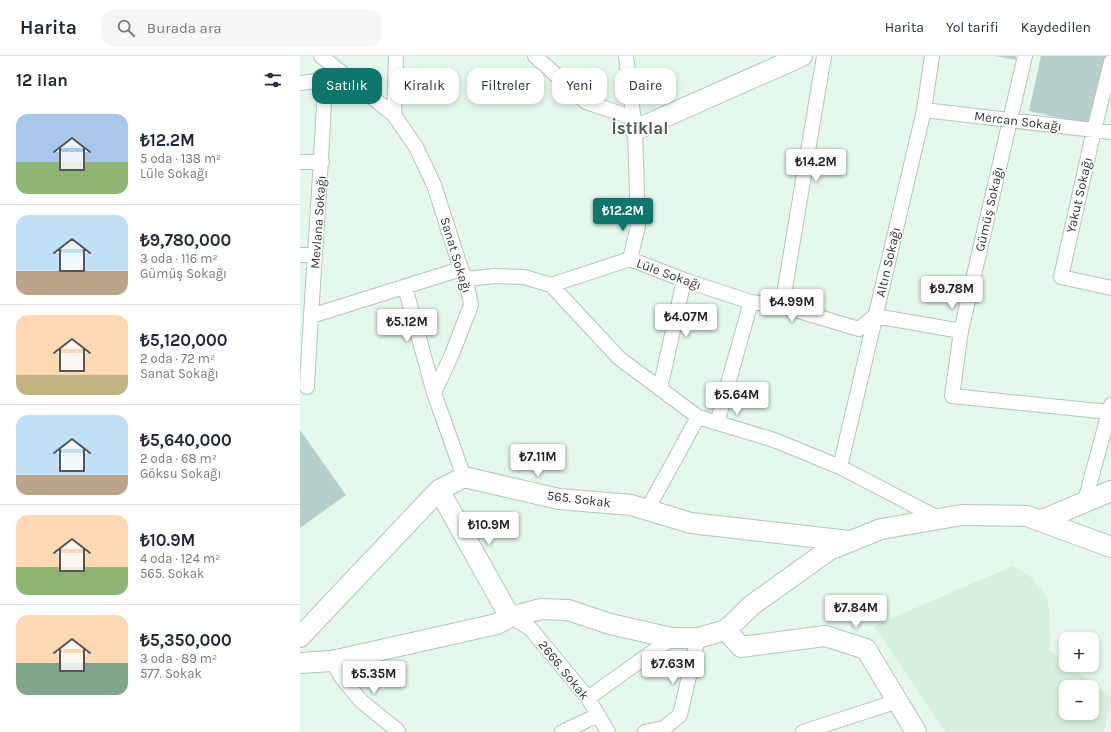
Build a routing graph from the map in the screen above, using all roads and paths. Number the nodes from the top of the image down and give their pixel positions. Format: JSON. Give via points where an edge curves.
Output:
{"nodes":[{"id":1,"x":321,"y":56,"type":"edge"},
{"id":2,"x":396,"y":56,"type":"edge"},
{"id":3,"x":535,"y":56,"type":"edge"},
{"id":4,"x":626,"y":56,"type":"edge"},
{"id":5,"x":802,"y":56,"type":"edge"},
{"id":6,"x":824,"y":56,"type":"edge"},
{"id":7,"x":932,"y":56,"type":"edge"},
{"id":8,"x":1025,"y":56,"type":"edge"},
{"id":9,"x":1111,"y":62,"type":"edge"},
{"id":10,"x":336,"y":68,"type":"edge"},
{"id":11,"x":312,"y":82,"type":"edge"},
{"id":12,"x":300,"y":83,"type":"edge"},
{"id":13,"x":324,"y":104,"type":"edge"},
{"id":14,"x":380,"y":104,"type":"edge"},
{"id":15,"x":924,"y":110,"type":"junction"},
{"id":16,"x":394,"y":115,"type":"junction"},
{"id":17,"x":1010,"y":120,"type":"junction"},
{"id":18,"x":634,"y":124,"type":"junction"},
{"id":19,"x":1094,"y":130,"type":"junction"},
{"id":20,"x":1111,"y":132,"type":"edge"},
{"id":21,"x":300,"y":162,"type":"edge"},
{"id":22,"x":322,"y":162,"type":"junction"},
{"id":23,"x":300,"y":255,"type":"edge"},
{"id":24,"x":315,"y":255,"type":"junction"},
{"id":25,"x":630,"y":259,"type":"junction"},
{"id":26,"x":464,"y":274,"type":"junction"},
{"id":27,"x":684,"y":280,"type":"junction"},
{"id":28,"x":551,"y":285,"type":"junction"},
{"id":29,"x":405,"y":287,"type":"junction"},
{"id":30,"x":1111,"y":288,"type":"edge"},
{"id":31,"x":751,"y":302,"type":"junction"},
{"id":32,"x":782,"y":306,"type":"junction"},
{"id":33,"x":311,"y":316,"type":"junction"},
{"id":34,"x":875,"y":316,"type":"junction"},
{"id":35,"x":961,"y":331,"type":"junction"},
{"id":36,"x":307,"y":387,"type":"dead end"},
{"id":37,"x":660,"y":389,"type":"junction"},
{"id":38,"x":434,"y":393,"type":"junction"},
{"id":39,"x":1110,"y":409,"type":"edge"},
{"id":40,"x":698,"y":417,"type":"junction"},
{"id":41,"x":717,"y":423,"type":"junction"},
{"id":42,"x":840,"y":467,"type":"junction"},
{"id":43,"x":464,"y":477,"type":"junction"},
{"id":44,"x":439,"y":490,"type":"junction"},
{"id":45,"x":1111,"y":491,"type":"edge"},
{"id":46,"x":1085,"y":501,"type":"junction"},
{"id":47,"x":647,"y":510,"type":"junction"},
{"id":48,"x":940,"y":519,"type":"junction"},
{"id":49,"x":1040,"y":521,"type":"junction"},
{"id":50,"x":1083,"y":537,"type":"junction"},
{"id":51,"x":851,"y":541,"type":"junction"},
{"id":52,"x":1111,"y":542,"type":"edge"},
{"id":53,"x":1111,"y":547,"type":"edge"},
{"id":54,"x":510,"y":617,"type":"junction"},
{"id":55,"x":726,"y":630,"type":"junction"},
{"id":56,"x":300,"y":637,"type":"edge"},
{"id":57,"x":672,"y":638,"type":"junction"},
{"id":58,"x":698,"y":638,"type":"junction"},
{"id":59,"x":332,"y":661,"type":"junction"},
{"id":60,"x":300,"y":663,"type":"edge"},
{"id":61,"x":588,"y":698,"type":"junction"},
{"id":62,"x":898,"y":701,"type":"junction"},
{"id":63,"x":598,"y":715,"type":"junction"},
{"id":64,"x":401,"y":731,"type":"edge"},
{"id":65,"x":562,"y":732,"type":"edge"},
{"id":66,"x":608,"y":732,"type":"edge"},
{"id":67,"x":645,"y":732,"type":"edge"},
{"id":68,"x":803,"y":732,"type":"edge"},
{"id":69,"x":916,"y":732,"type":"edge"}],
"edges":[{"from":1,"to":10,"type":"street","name":"Sanat Sokağı"},
{"from":2,"to":16,"type":"street"},
{"from":3,"to":18,"type":"street","via":[[586,102]]},
{"from":4,"to":18,"type":"street"},
{"from":5,"to":18,"type":"street"},
{"from":6,"to":32,"type":"street"},
{"from":7,"to":15,"type":"street","name":"Altın Sokağı"},
{"from":8,"to":17,"type":"street","name":"Gümüş Sokağı"},
{"from":9,"to":19,"type":"street","name":"Yakut Sokağı"},
{"from":11,"to":12,"type":"street"},
{"from":13,"to":22,"type":"street","name":"Mevlana Sokağı"},
{"from":14,"to":16,"type":"street","name":"Sanat Sokağı"},
{"from":15,"to":17,"type":"street","name":"Mercan Sokağı"},
{"from":15,"to":34,"type":"street","name":"Altın Sokağı"},
{"from":16,"to":26,"type":"street","name":"Sanat Sokağı","via":[[416,147],[434,185]]},
{"from":17,"to":19,"type":"street","name":"Mercan Sokağı"},
{"from":17,"to":35,"type":"street","name":"Gümüş Sokağı"},
{"from":18,"to":25,"type":"street","via":[[638,226]]},
{"from":19,"to":20,"type":"street","name":"Mercan Sokağı"},
{"from":19,"to":30,"type":"street","name":"Yakut Sokağı","via":[[1061,278]]},
{"from":21,"to":22,"type":"street"},
{"from":22,"to":24,"type":"street","name":"Mevlana Sokağı"},
{"from":23,"to":24,"type":"street"},
{"from":24,"to":33,"type":"street","name":"Mevlana Sokağı"},
{"from":25,"to":27,"type":"street","name":"Lüle Sokağı"},
{"from":25,"to":28,"type":"street"},
{"from":26,"to":28,"type":"street","via":[[524,277]]},
{"from":26,"to":29,"type":"street"},
{"from":26,"to":38,"type":"street","name":"Sanat Sokağı","via":[[471,304]]},
{"from":27,"to":31,"type":"street","name":"Lüle Sokağı"},
{"from":27,"to":37,"type":"street"},
{"from":28,"to":37,"type":"street","via":[[619,358]]},
{"from":29,"to":33,"type":"street"},
{"from":29,"to":38,"type":"street"},
{"from":31,"to":32,"type":"street","name":"Lüle Sokağı"},
{"from":31,"to":41,"type":"street"},
{"from":32,"to":34,"type":"street","name":"Lüle Sokağı","via":[[859,329]]},
{"from":33,"to":36,"type":"street","name":"Mevlana Sokağı"},
{"from":34,"to":35,"type":"street"},
{"from":34,"to":42,"type":"street","name":"Altın Sokağı"},
{"from":35,"to":39,"type":"street","name":"Gümüş Sokağı","via":[[952,396]]},
{"from":37,"to":40,"type":"street"},
{"from":38,"to":43,"type":"street"},
{"from":39,"to":46,"type":"street"},
{"from":40,"to":41,"type":"street"},
{"from":40,"to":47,"type":"street"},
{"from":41,"to":42,"type":"street","via":[[774,440]]},
{"from":42,"to":48,"type":"street"},
{"from":43,"to":44,"type":"street"},
{"from":43,"to":47,"type":"street","name":"565. Sokak","via":[[560,499],[631,505]]},
{"from":44,"to":54,"type":"street"},
{"from":44,"to":56,"type":"street"},
{"from":45,"to":46,"type":"street"},
{"from":46,"to":49,"type":"street"},
{"from":47,"to":51,"type":"street","name":"565. Sokak","via":[[691,523]]},
{"from":48,"to":49,"type":"street","via":[[962,515],[1026,516]]},
{"from":48,"to":51,"type":"street","via":[[881,529]]},
{"from":49,"to":50,"type":"street"},
{"from":50,"to":52,"type":"street"},
{"from":50,"to":53,"type":"street"},
{"from":51,"to":55,"type":"street","via":[[829,550],[752,605]]},
{"from":54,"to":57,"type":"street","via":[[541,609],[568,610],[610,624]]},
{"from":54,"to":59,"type":"street","via":[[497,624]]},
{"from":54,"to":61,"type":"street","name":"2666. Sokak","via":[[530,628]]},
{"from":55,"to":58,"type":"street"},
{"from":55,"to":62,"type":"street","via":[[741,647],[825,636],[866,650]]},
{"from":57,"to":58,"type":"street"},
{"from":57,"to":61,"type":"street"},
{"from":58,"to":67,"type":"street","via":[[680,714],[664,728]]},
{"from":59,"to":60,"type":"street"},
{"from":59,"to":64,"type":"street","via":[[361,701]]},
{"from":61,"to":63,"type":"street","name":"2666. Sokak"},
{"from":62,"to":68,"type":"street"},
{"from":62,"to":69,"type":"street"},
{"from":63,"to":65,"type":"street"},
{"from":63,"to":66,"type":"street","name":"2666. Sokak"}]}
